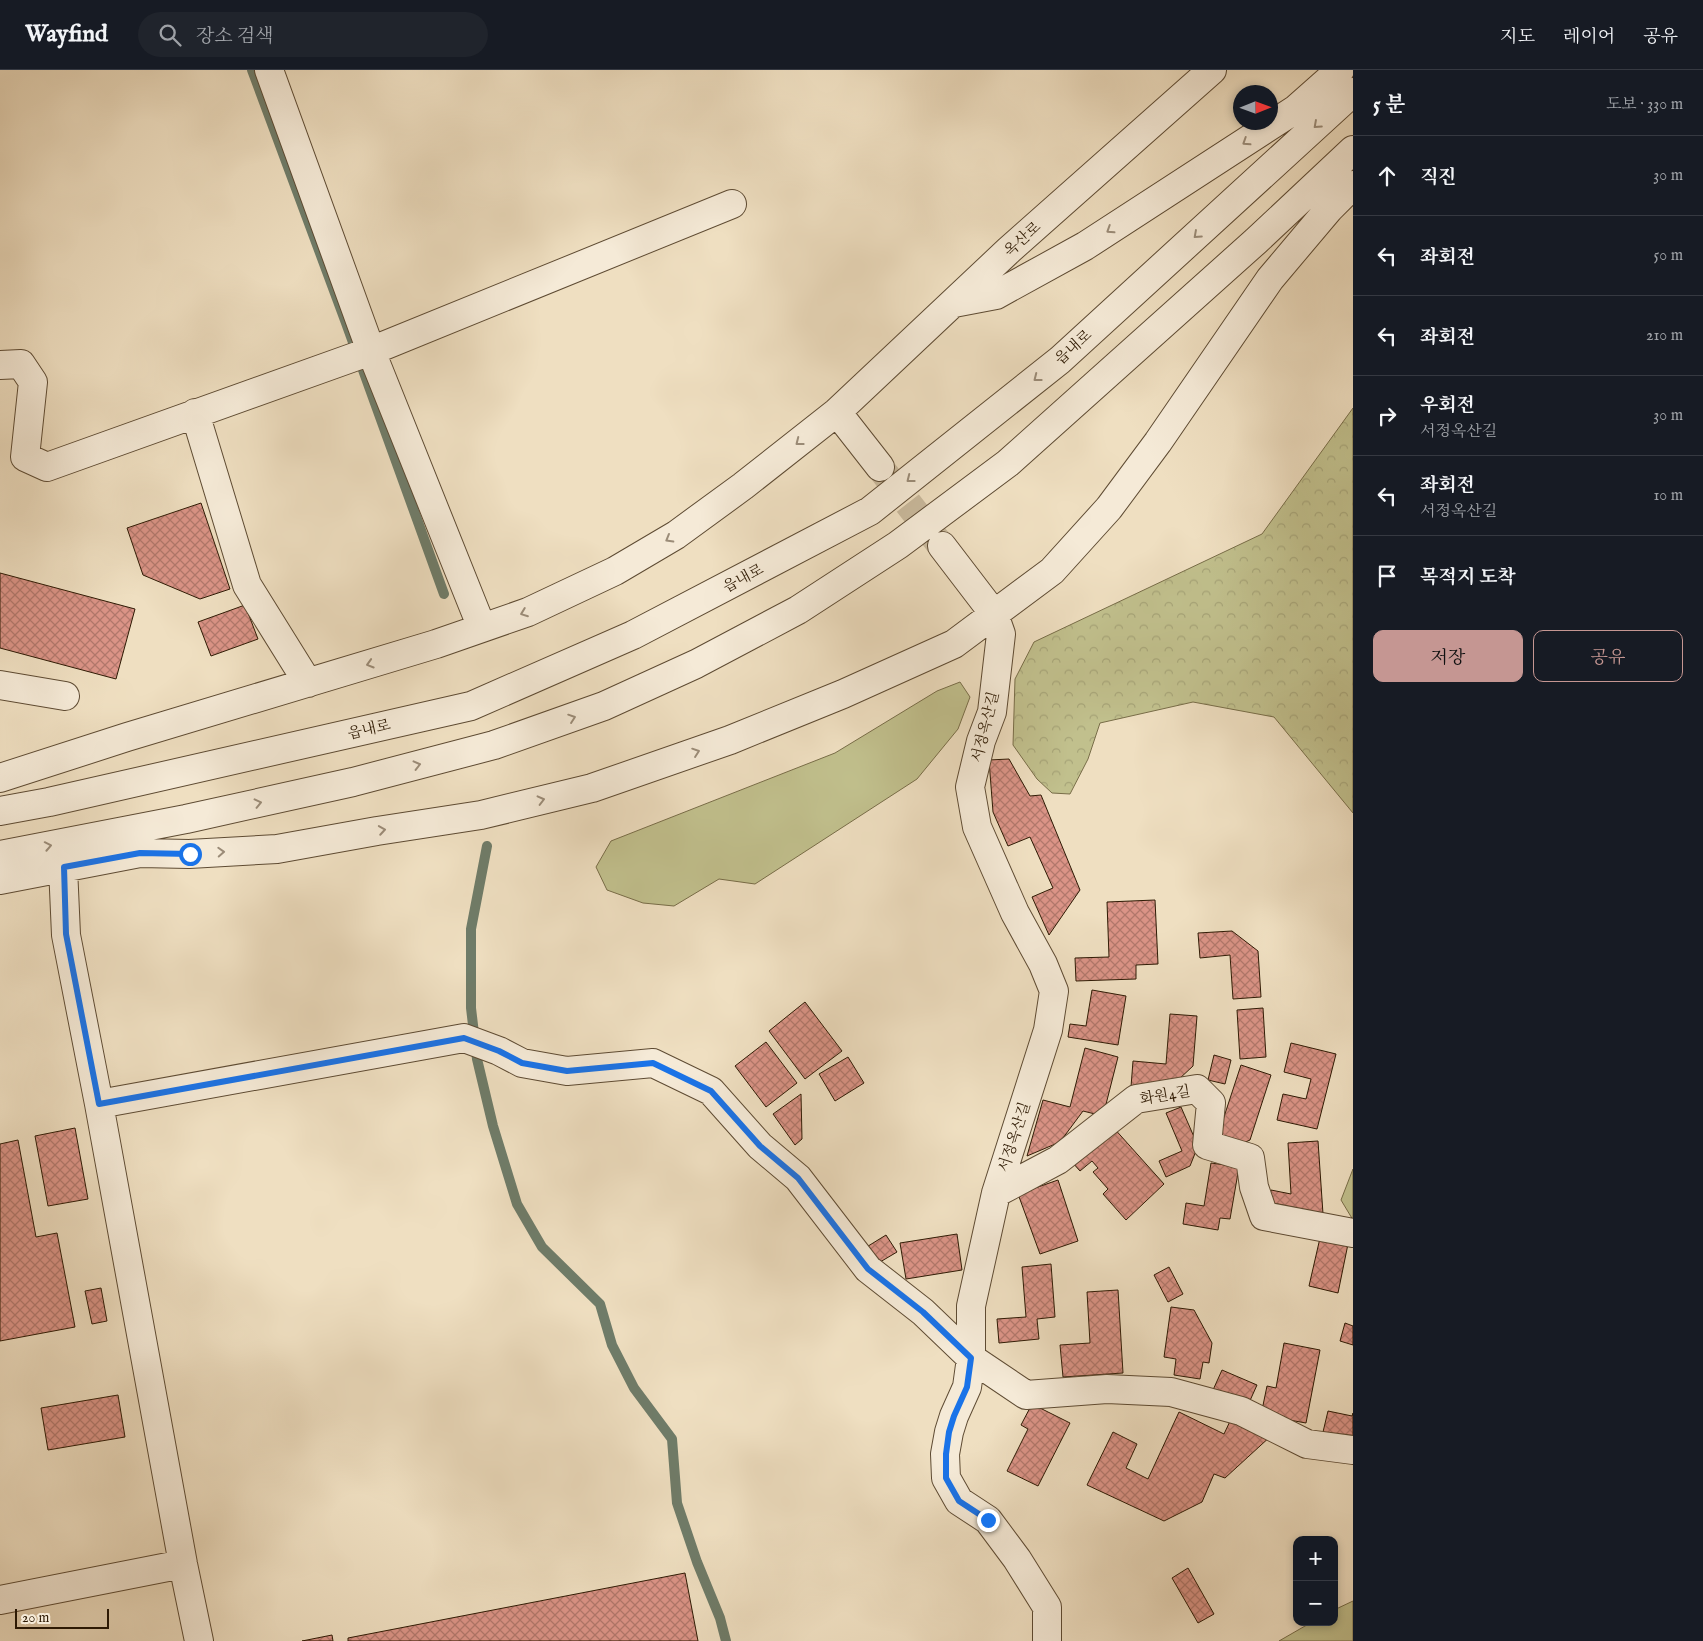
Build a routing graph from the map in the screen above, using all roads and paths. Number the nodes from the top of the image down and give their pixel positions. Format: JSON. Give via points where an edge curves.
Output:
{"nodes":[{"id":1,"x":269,"y":70,"type":"edge"},
{"id":2,"x":1212,"y":70,"type":"edge"},
{"id":3,"x":1340,"y":70,"type":"edge"},
{"id":4,"x":1353,"y":92,"type":"edge"},
{"id":5,"x":1353,"y":150,"type":"edge"},
{"id":6,"x":1353,"y":185,"type":"edge"},
{"id":7,"x":732,"y":204,"type":"dead end"},
{"id":8,"x":954,"y":303,"type":"junction"},
{"id":9,"x":371,"y":350,"type":"junction"},
{"id":10,"x":0,"y":365,"type":"edge"},
{"id":11,"x":837,"y":412,"type":"junction"},
{"id":12,"x":195,"y":413,"type":"junction"},
{"id":13,"x":880,"y":467,"type":"tunnel mouth"},
{"id":14,"x":942,"y":546,"type":"tunnel mouth"},
{"id":15,"x":994,"y":614,"type":"junction"},
{"id":16,"x":482,"y":628,"type":"junction"},
{"id":17,"x":308,"y":683,"type":"junction"},
{"id":18,"x":0,"y":685,"type":"edge"},
{"id":19,"x":65,"y":696,"type":"dead end"},
{"id":20,"x":0,"y":778,"type":"edge"},
{"id":21,"x":0,"y":811,"type":"edge"},
{"id":22,"x":0,"y":855,"type":"edge"},
{"id":23,"x":64,"y":867,"type":"junction"},
{"id":24,"x":0,"y":880,"type":"edge"},
{"id":25,"x":99,"y":1104,"type":"junction"},
{"id":26,"x":996,"y":1194,"type":"junction"},
{"id":27,"x":1353,"y":1233,"type":"edge"},
{"id":28,"x":971,"y":1358,"type":"junction"},
{"id":29,"x":1353,"y":1450,"type":"edge"},
{"id":30,"x":183,"y":1564,"type":"junction"},
{"id":31,"x":0,"y":1600,"type":"edge"},
{"id":32,"x":199,"y":1641,"type":"edge"},
{"id":33,"x":1047,"y":1641,"type":"edge"}],
"edges":[{"from":1,"to":9,"type":"street"},
{"from":2,"to":8,"type":"street","name":"옥산로"},
{"from":3,"to":8,"type":"street","one_way":true,"via":[[1296,109],[1085,246],[996,295]]},
{"from":4,"to":21,"type":"street","name":"읍내로","one_way":true,"via":[[1060,360],[870,511],[633,635],[471,706]]},
{"from":22,"to":5,"type":"street","one_way":true,"via":[[316,790],[494,745],[604,706],[696,664],[798,610],[898,545],[1008,463]]},
{"from":6,"to":15,"type":"street","via":[[1328,209],[1270,279],[1109,508],[1052,571]]},
{"from":7,"to":9,"type":"street"},
{"from":8,"to":11,"type":"street","name":"옥산로"},
{"from":9,"to":12,"type":"street"},
{"from":9,"to":16,"type":"street"},
{"from":10,"to":12,"type":"street","via":[[21,364],[33,382],[24,457],[47,467]]},
{"from":11,"to":13,"type":"street"},
{"from":11,"to":16,"type":"street","name":"옥산로","one_way":true,"via":[[676,535],[606,575],[528,612]]},
{"from":12,"to":17,"type":"street","via":[[247,585]]},
{"from":14,"to":15,"type":"street"},
{"from":23,"to":15,"type":"street","one_way":true,"via":[[140,853],[276,849],[482,815],[592,788],[730,740],[843,694],[954,644]]},
{"from":15,"to":26,"type":"street","name":"서정옥산길","via":[[1001,634],[997,677],[992,712],[970,787],[977,827],[992,864],[1054,991],[1048,1030]]},
{"from":16,"to":17,"type":"street","name":"옥산로","one_way":true},
{"from":17,"to":20,"type":"street","name":"옥산로"},
{"from":18,"to":19,"type":"street"},
{"from":23,"to":24,"type":"street"},
{"from":23,"to":25,"type":"street","via":[[66,934]]},
{"from":25,"to":28,"type":"street","via":[[464,1038],[522,1063],[567,1071],[653,1063],[711,1091],[760,1146],[798,1178],[868,1269],[923,1312]]},
{"from":25,"to":30,"type":"street"},
{"from":26,"to":27,"type":"street","name":"화원4길","via":[[1058,1160],[1136,1100],[1197,1089],[1211,1103],[1207,1145],[1250,1158],[1254,1187],[1264,1216]]},
{"from":26,"to":28,"type":"street","name":"서정옥산길","via":[[971,1306]]},
{"from":28,"to":29,"type":"street","via":[[1026,1395],[1106,1389],[1171,1392],[1241,1412],[1307,1444]]},
{"from":28,"to":33,"type":"street","name":"서정옥산길","via":[[967,1387],[949,1432],[946,1478],[959,1501],[988,1520],[1017,1558],[1047,1607]]},
{"from":30,"to":31,"type":"street"},
{"from":30,"to":32,"type":"street"}]}
